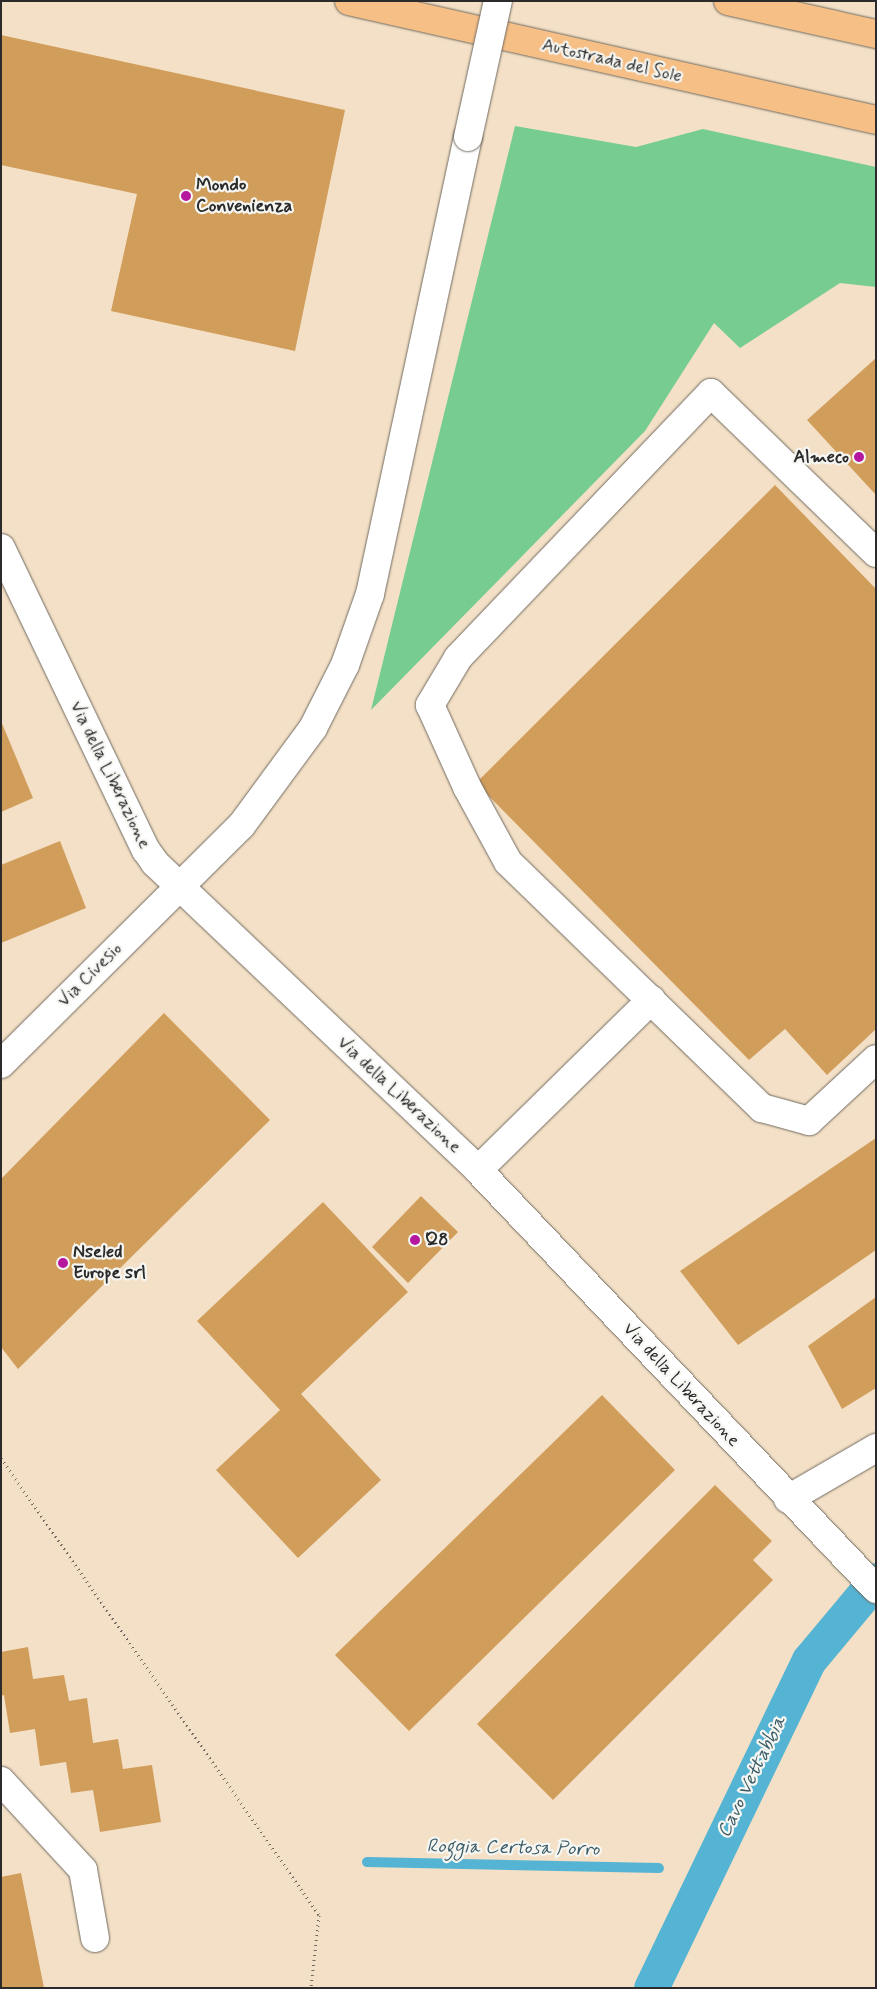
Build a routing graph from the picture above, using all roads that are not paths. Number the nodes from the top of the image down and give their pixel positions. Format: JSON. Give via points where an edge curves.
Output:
{"nodes":[{"id":1,"x":348,"y":1,"type":"edge"},
{"id":2,"x":498,"y":1,"type":"edge"},
{"id":3,"x":728,"y":1,"type":"edge"},
{"id":4,"x":876,"y":34,"type":"edge"},
{"id":5,"x":876,"y":120,"type":"edge"},
{"id":6,"x":1,"y":548,"type":"edge"},
{"id":7,"x":876,"y":552,"type":"edge"},
{"id":8,"x":178,"y":888,"type":"junction"},
{"id":9,"x":651,"y":1000,"type":"junction"},
{"id":10,"x":876,"y":1060,"type":"edge"},
{"id":11,"x":1,"y":1064,"type":"edge"},
{"id":12,"x":478,"y":1170,"type":"junction"},
{"id":13,"x":876,"y":1448,"type":"edge"},
{"id":14,"x":788,"y":1499,"type":"junction"},
{"id":15,"x":876,"y":1589,"type":"edge"},
{"id":16,"x":1,"y":1782,"type":"edge"},
{"id":17,"x":95,"y":1938,"type":"dead end"}],
"edges":[{"from":1,"to":5,"type":"highway","name":"Autostrada del Sole"},
{"from":2,"to":8,"type":"street","name":"Via Civesio","bridge":true,"via":[[370,594],[345,665],[313,728],[241,826]]},
{"from":3,"to":4,"type":"highway"},
{"from":6,"to":8,"type":"street","name":"Via della Liberazione","via":[[146,850]]},
{"from":7,"to":9,"type":"street","via":[[711,393],[458,658],[430,705],[467,787],[508,862]]},
{"from":8,"to":11,"type":"street","name":"Via Civesio"},
{"from":8,"to":12,"type":"street","name":"Via della Liberazione"},
{"from":9,"to":10,"type":"street","via":[[762,1108],[809,1121]]},
{"from":9,"to":12,"type":"street"},
{"from":12,"to":14,"type":"street","name":"Via della Liberazione"},
{"from":13,"to":14,"type":"street"},
{"from":14,"to":15,"type":"street","name":"Via della Liberazione"},
{"from":16,"to":17,"type":"street","via":[[83,1870]]}]}
